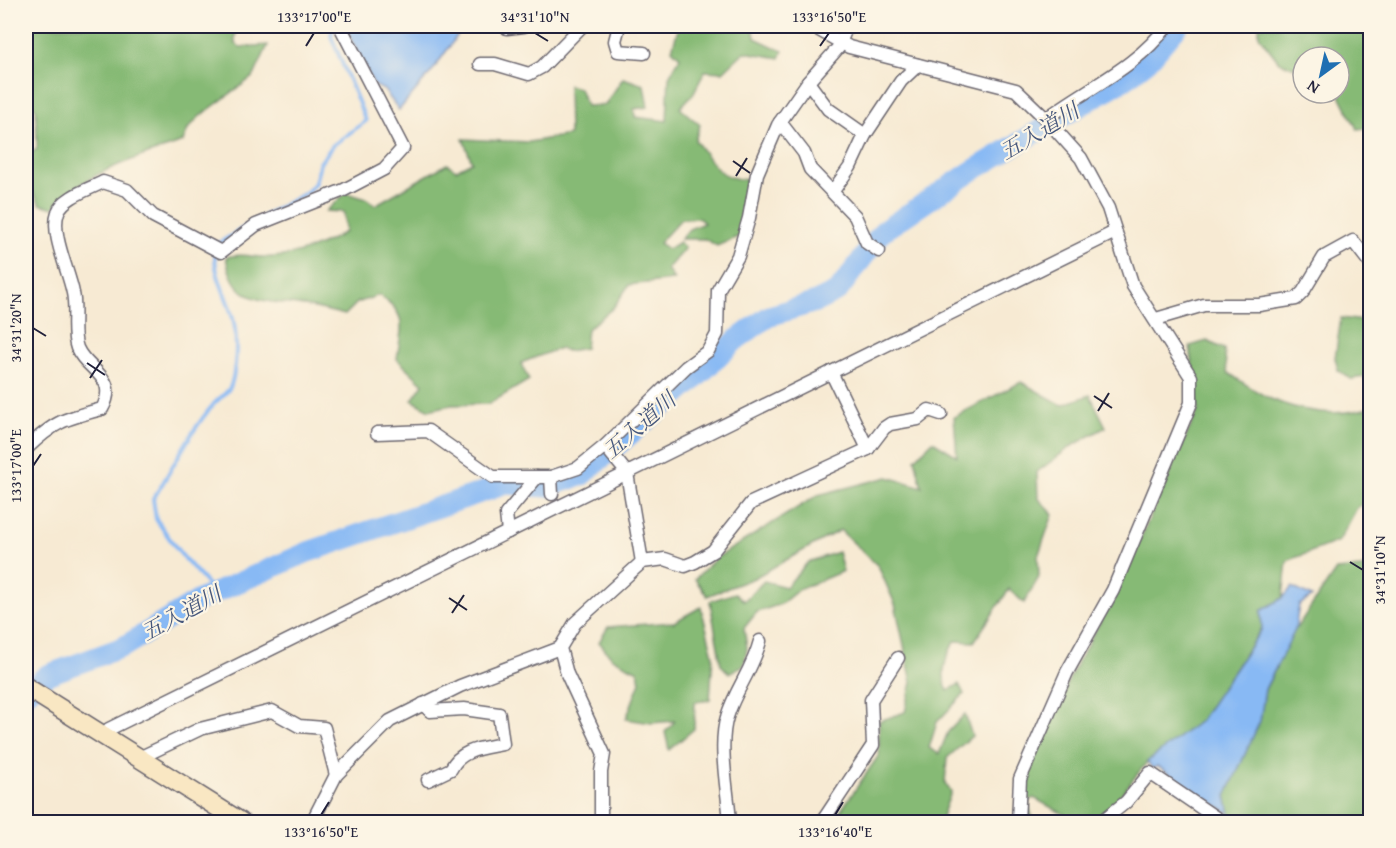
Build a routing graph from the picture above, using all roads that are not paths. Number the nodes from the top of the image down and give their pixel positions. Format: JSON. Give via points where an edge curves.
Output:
{"nodes":[{"id":1,"x":340,"y":26,"type":"edge"},
{"id":2,"x":524,"y":26,"type":"edge"},
{"id":3,"x":582,"y":26,"type":"edge"},
{"id":4,"x":619,"y":26,"type":"edge"},
{"id":5,"x":812,"y":26,"type":"edge"},
{"id":6,"x":847,"y":26,"type":"edge"},
{"id":7,"x":1167,"y":26,"type":"edge"},
{"id":8,"x":507,"y":28,"type":"dead end"},
{"id":9,"x":841,"y":43,"type":"junction"},
{"id":10,"x":644,"y":53,"type":"dead end"},
{"id":11,"x":480,"y":64,"type":"dead end"},
{"id":12,"x":918,"y":65,"type":"junction"},
{"id":13,"x":807,"y":82,"type":"junction"},
{"id":14,"x":1046,"y":118,"type":"junction"},
{"id":15,"x":780,"y":122,"type":"junction"},
{"id":16,"x":865,"y":135,"type":"junction"},
{"id":17,"x":833,"y":191,"type":"junction"},
{"id":18,"x":1115,"y":232,"type":"junction"},
{"id":19,"x":879,"y":251,"type":"dead end"},
{"id":20,"x":1371,"y":263,"type":"edge"},
{"id":21,"x":1155,"y":319,"type":"junction"},
{"id":22,"x":831,"y":372,"type":"junction"},
{"id":23,"x":941,"y":414,"type":"dead end"},
{"id":24,"x":377,"y":433,"type":"dead end"},
{"id":25,"x":605,"y":446,"type":"junction"},
{"id":26,"x":26,"y":449,"type":"edge"},
{"id":27,"x":868,"y":449,"type":"junction"},
{"id":28,"x":627,"y":473,"type":"junction"},
{"id":29,"x":537,"y":477,"type":"junction"},
{"id":30,"x":551,"y":477,"type":"junction"},
{"id":31,"x":552,"y":494,"type":"dead end"},
{"id":32,"x":508,"y":532,"type":"junction"},
{"id":33,"x":642,"y":562,"type":"junction"},
{"id":34,"x":760,"y":641,"type":"dead end"},
{"id":35,"x":560,"y":648,"type":"junction"},
{"id":36,"x":898,"y":658,"type":"dead end"},
{"id":37,"x":26,"y":687,"type":"edge"},
{"id":38,"x":423,"y":704,"type":"junction"},
{"id":39,"x":103,"y":738,"type":"junction"},
{"id":40,"x":136,"y":759,"type":"junction"},
{"id":41,"x":336,"y":775,"type":"junction"},
{"id":42,"x":428,"y":780,"type":"dead end"},
{"id":43,"x":241,"y":822,"type":"edge"},
{"id":44,"x":312,"y":822,"type":"edge"},
{"id":45,"x":601,"y":822,"type":"edge"},
{"id":46,"x":730,"y":822,"type":"edge"},
{"id":47,"x":822,"y":822,"type":"edge"},
{"id":48,"x":1018,"y":822,"type":"edge"},
{"id":49,"x":1101,"y":822,"type":"edge"},
{"id":50,"x":1222,"y":822,"type":"edge"}],
"edges":[{"from":1,"to":26,"type":"street","via":[[403,148],[384,170],[256,225],[221,252],[153,216],[128,190],[103,182],[63,203],[57,213],[59,248],[74,294],[76,345],[83,359],[98,369],[105,380],[108,398],[102,409],[50,426]]},
{"from":2,"to":8,"type":"street"},
{"from":3,"to":11,"type":"street","via":[[542,67],[529,74]]},
{"from":4,"to":10,"type":"street","via":[[615,41],[618,51]]},
{"from":5,"to":9,"type":"street"},
{"from":6,"to":9,"type":"street"},
{"from":7,"to":14,"type":"street","via":[[1120,72],[1082,92]]},
{"from":9,"to":12,"type":"street"},
{"from":9,"to":13,"type":"street"},
{"from":12,"to":14,"type":"street","via":[[1016,90]]},
{"from":12,"to":16,"type":"street","via":[[901,81]]},
{"from":13,"to":15,"type":"street"},
{"from":13,"to":16,"type":"street","via":[[828,109]]},
{"from":14,"to":18,"type":"street","via":[[1081,158],[1108,208]]},
{"from":15,"to":17,"type":"street","via":[[804,153],[810,169]]},
{"from":15,"to":25,"type":"street","via":[[757,174],[738,256],[718,291],[717,334],[708,351]]},
{"from":16,"to":17,"type":"street"},
{"from":17,"to":19,"type":"street","via":[[855,216],[867,243]]},
{"from":18,"to":21,"type":"street","via":[[1134,286]]},
{"from":18,"to":22,"type":"street"},
{"from":20,"to":21,"type":"street","via":[[1353,241],[1324,257],[1296,299],[1259,305],[1204,305]]},
{"from":21,"to":48,"type":"street","via":[[1191,377],[1191,403],[1113,590],[1067,672],[1020,779]]},
{"from":22,"to":27,"type":"street"},
{"from":22,"to":28,"type":"street"},
{"from":23,"to":27,"type":"street","via":[[929,410],[918,418],[890,424]]},
{"from":24,"to":29,"type":"street","via":[[428,431],[493,477]]},
{"from":25,"to":28,"type":"street"},
{"from":25,"to":30,"type":"street","via":[[578,468]]},
{"from":27,"to":33,"type":"street","via":[[751,503],[713,551],[695,562],[685,566],[665,559]]},
{"from":28,"to":32,"type":"street"},
{"from":28,"to":33,"type":"street"},
{"from":29,"to":30,"type":"street"},
{"from":29,"to":32,"type":"street","via":[[506,513]]},
{"from":30,"to":31,"type":"street"},
{"from":32,"to":39,"type":"street","via":[[109,729]]},
{"from":33,"to":35,"type":"street","via":[[575,623]]},
{"from":34,"to":46,"type":"street","via":[[726,720],[724,755]]},
{"from":35,"to":38,"type":"street"},
{"from":35,"to":45,"type":"street","via":[[567,674],[604,754]]},
{"from":36,"to":47,"type":"street","via":[[871,700],[873,745]]},
{"from":37,"to":39,"type":"street"},
{"from":38,"to":41,"type":"street","via":[[390,721]]},
{"from":38,"to":42,"type":"street","via":[[430,711],[464,709],[499,714],[503,744],[472,750],[455,760],[451,769]]},
{"from":39,"to":40,"type":"street"},
{"from":40,"to":41,"type":"street","via":[[200,729],[272,711],[299,726],[324,728]]},
{"from":40,"to":43,"type":"street"},
{"from":41,"to":44,"type":"street"},
{"from":49,"to":50,"type":"street","via":[[1126,802],[1150,773]]}]}
